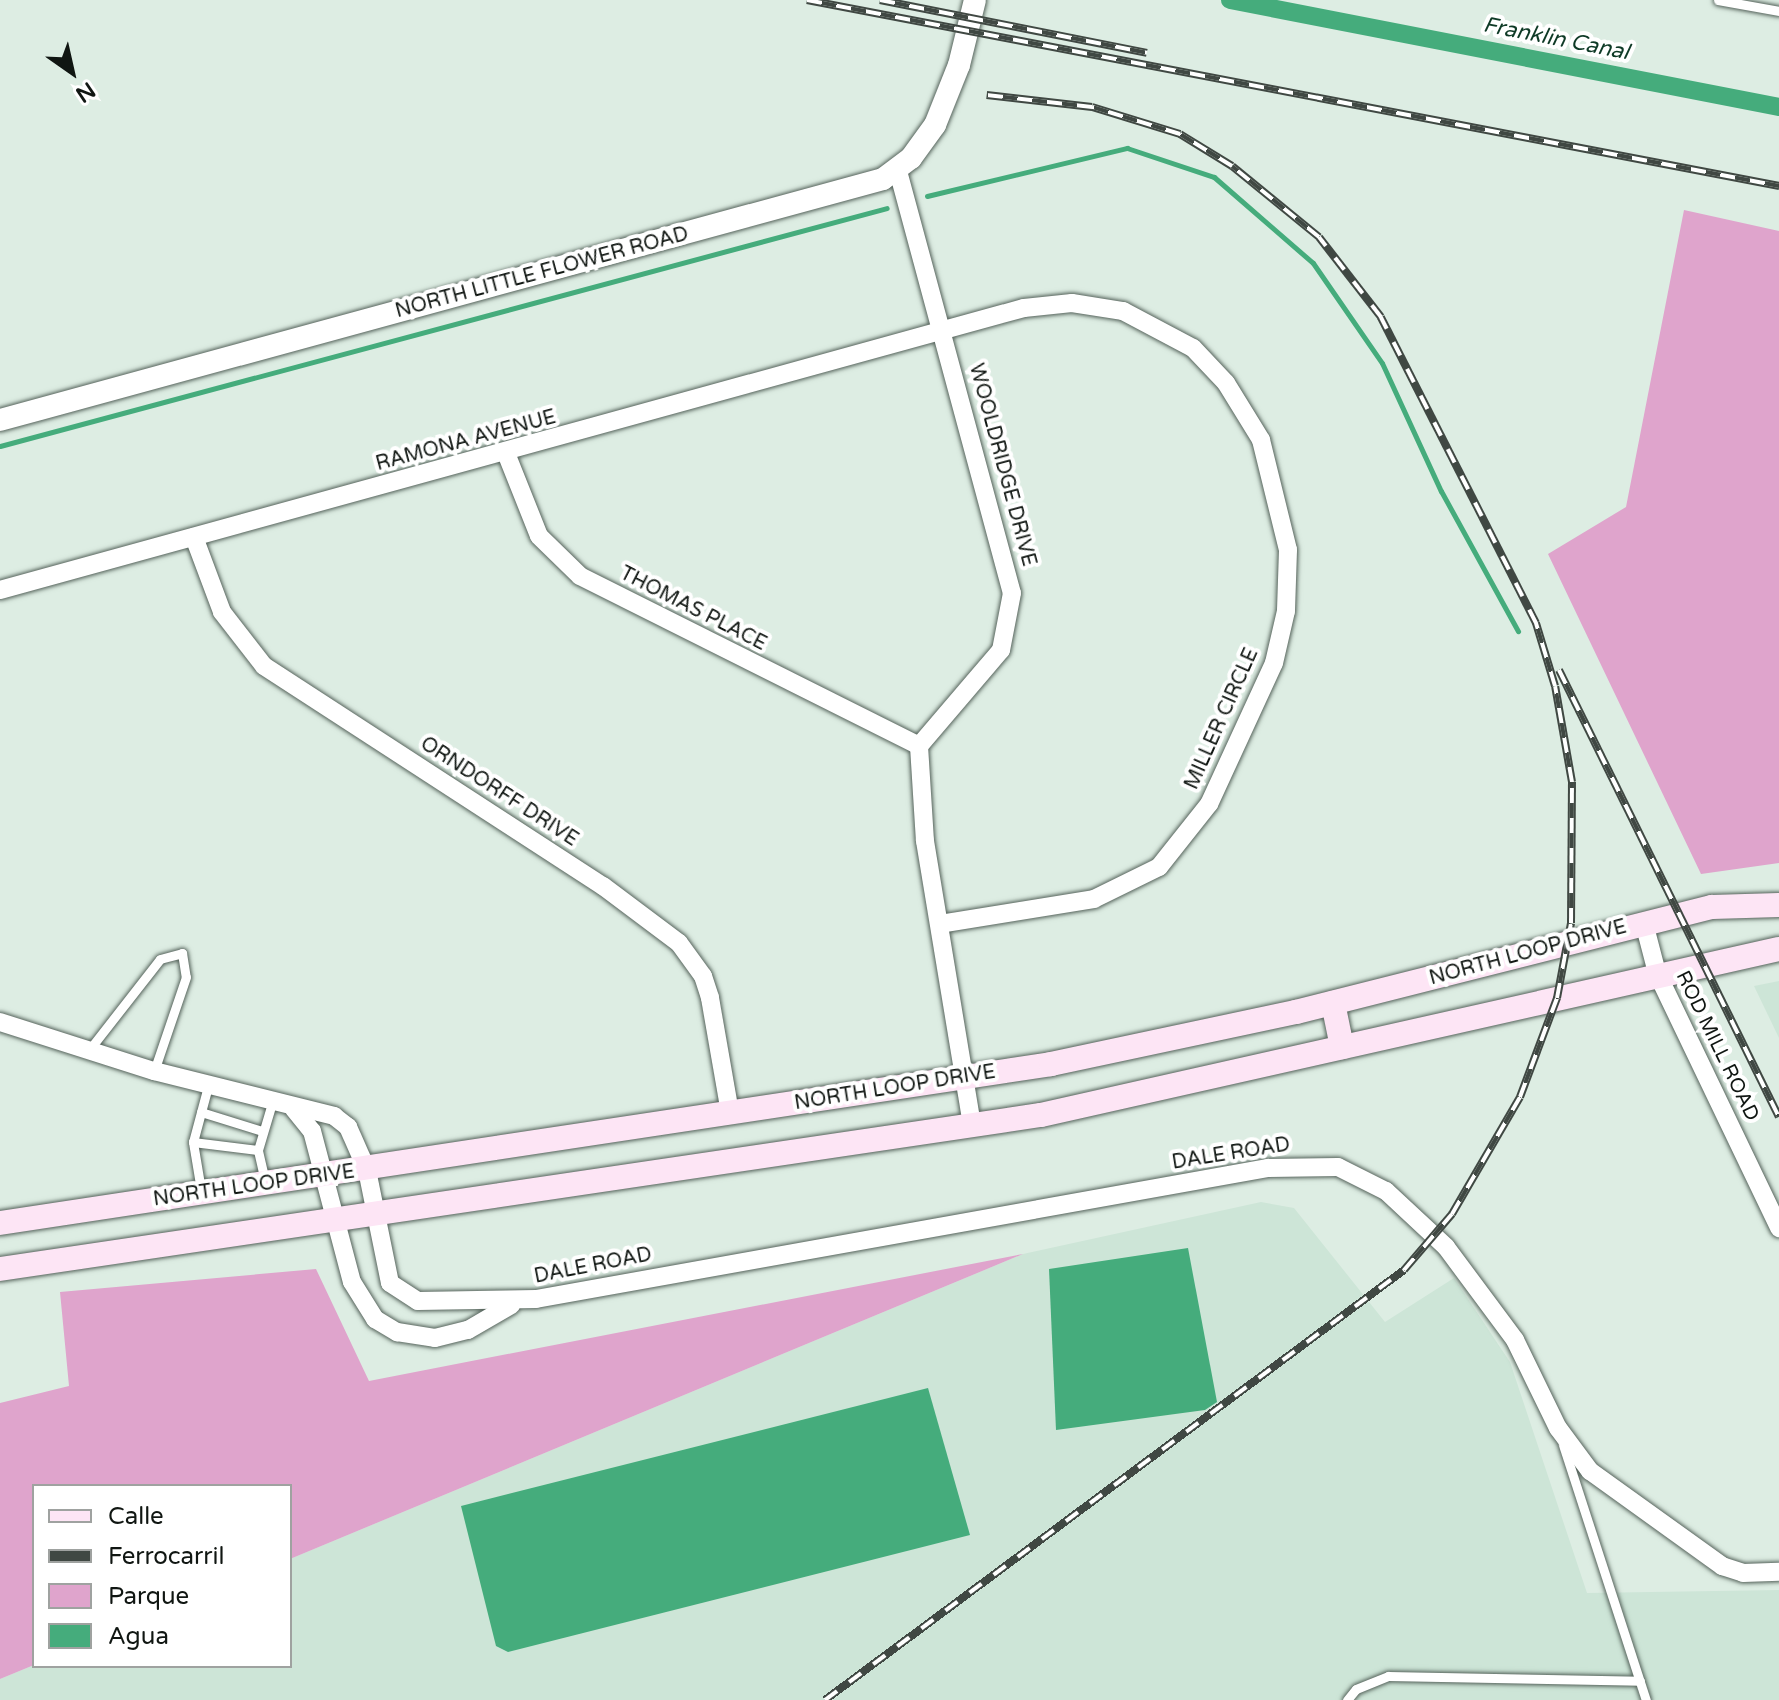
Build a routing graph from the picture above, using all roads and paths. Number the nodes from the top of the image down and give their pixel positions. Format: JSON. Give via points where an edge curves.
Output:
{"nodes":[{"id":1,"x":975,"y":0,"type":"edge"},
{"id":2,"x":1718,"y":0,"type":"edge"},
{"id":3,"x":1779,"y":11,"type":"edge"},
{"id":4,"x":898,"y":171,"type":"junction"},
{"id":5,"x":943,"y":332,"type":"junction"},
{"id":6,"x":0,"y":420,"type":"edge"},
{"id":7,"x":506,"y":453,"type":"junction"},
{"id":8,"x":194,"y":537,"type":"junction"},
{"id":9,"x":0,"y":590,"type":"edge"},
{"id":10,"x":919,"y":746,"type":"junction"},
{"id":11,"x":1779,"y":888,"type":"edge"},
{"id":12,"x":1779,"y":905,"type":"edge"},
{"id":13,"x":1712,"y":907,"type":"junction"},
{"id":14,"x":1644,"y":923,"type":"junction"},
{"id":15,"x":940,"y":924,"type":"junction"},
{"id":16,"x":1779,"y":949,"type":"edge"},
{"id":17,"x":1657,"y":973,"type":"junction"},
{"id":18,"x":1333,"y":1003,"type":"junction"},
{"id":19,"x":0,"y":1022,"type":"edge"},
{"id":20,"x":1342,"y":1047,"type":"junction"},
{"id":21,"x":89,"y":1050,"type":"junction"},
{"id":22,"x":154,"y":1071,"type":"junction"},
{"id":23,"x":964,"y":1078,"type":"junction"},
{"id":24,"x":208,"y":1086,"type":"junction"},
{"id":25,"x":272,"y":1103,"type":"junction"},
{"id":26,"x":294,"y":1109,"type":"junction"},
{"id":27,"x":201,"y":1112,"type":"junction"},
{"id":28,"x":730,"y":1113,"type":"junction"},
{"id":29,"x":972,"y":1126,"type":"junction"},
{"id":30,"x":262,"y":1131,"type":"junction"},
{"id":31,"x":193,"y":1142,"type":"junction"},
{"id":32,"x":258,"y":1150,"type":"junction"},
{"id":33,"x":367,"y":1170,"type":"junction"},
{"id":34,"x":325,"y":1175,"type":"junction"},
{"id":35,"x":265,"y":1184,"type":"junction"},
{"id":36,"x":201,"y":1194,"type":"junction"},
{"id":37,"x":376,"y":1216,"type":"junction"},
{"id":38,"x":338,"y":1221,"type":"junction"},
{"id":39,"x":0,"y":1223,"type":"edge"},
{"id":40,"x":1779,"y":1228,"type":"edge"},
{"id":41,"x":0,"y":1269,"type":"edge"},
{"id":42,"x":517,"y":1302,"type":"junction"},
{"id":43,"x":1558,"y":1428,"type":"junction"},
{"id":44,"x":1779,"y":1572,"type":"edge"},
{"id":45,"x":1640,"y":1681,"type":"junction"},
{"id":46,"x":1347,"y":1700,"type":"edge"},
{"id":47,"x":1646,"y":1700,"type":"edge"}],
"edges":[{"from":1,"to":4,"type":"street","name":"NORTH LITTLE FLOWER ROAD","via":[[959,65],[935,125]]},
{"from":2,"to":3,"type":"lane"},
{"from":4,"to":5,"type":"street","name":"WOOLDRIDGE DRIVE"},
{"from":4,"to":6,"type":"street","name":"NORTH LITTLE FLOWER ROAD","via":[[863,186]]},
{"from":5,"to":7,"type":"street","name":"RAMONA AVENUE"},
{"from":5,"to":10,"type":"street","name":"WOOLDRIDGE DRIVE","via":[[1006,559],[1012,612],[1008,636],[994,660]]},
{"from":5,"to":15,"type":"street","name":"MILLER CIRCLE","via":[[1024,308],[1072,303],[1161,327],[1215,370],[1248,416],[1269,460],[1288,550],[1286,611],[1274,663],[1189,836],[1145,877],[1094,899]]},
{"from":7,"to":8,"type":"street","name":"RAMONA AVENUE"},
{"from":7,"to":10,"type":"street","name":"THOMAS PLACE","via":[[539,536],[580,576]]},
{"from":8,"to":9,"type":"street","name":"RAMONA AVENUE"},
{"from":8,"to":28,"type":"street","name":"ORNDORFF DRIVE","via":[[222,612],[264,666],[603,886],[679,943],[703,976],[710,998]]},
{"from":10,"to":15,"type":"street","via":[[925,841]]},
{"from":11,"to":13,"type":"main road"},
{"from":12,"to":13,"type":"main road","name":"NORTH LOOP DRIVE"},
{"from":13,"to":14,"type":"main road","name":"NORTH LOOP DRIVE"},
{"from":14,"to":17,"type":"street","name":"ROD MILL ROAD"},
{"from":14,"to":18,"type":"main road","name":"NORTH LOOP DRIVE"},
{"from":15,"to":23,"type":"street"},
{"from":16,"to":17,"type":"main road"},
{"from":17,"to":20,"type":"main road"},
{"from":17,"to":40,"type":"street","name":"ROD MILL ROAD"},
{"from":18,"to":20,"type":"main road"},
{"from":18,"to":23,"type":"main road","name":"NORTH LOOP DRIVE","via":[[1133,1049]]},
{"from":19,"to":21,"type":"street","name":"DALE ROAD"},
{"from":20,"to":29,"type":"main road","via":[[1106,1103]]},
{"from":21,"to":22,"type":"street","name":"DALE ROAD"},
{"from":21,"to":22,"type":"lane","via":[[160,959],[182,953],[186,977]]},
{"from":22,"to":24,"type":"street","name":"DALE ROAD"},
{"from":23,"to":28,"type":"main road","name":"NORTH LOOP DRIVE"},
{"from":23,"to":29,"type":"street"},
{"from":24,"to":25,"type":"street","name":"DALE ROAD"},
{"from":24,"to":27,"type":"lane"},
{"from":25,"to":26,"type":"street","name":"DALE ROAD"},
{"from":25,"to":30,"type":"lane"},
{"from":26,"to":33,"type":"street","name":"DALE ROAD","via":[[318,1108],[348,1127]]},
{"from":26,"to":34,"type":"street","name":"DALE ROAD","via":[[312,1131]]},
{"from":27,"to":30,"type":"lane"},
{"from":27,"to":31,"type":"lane"},
{"from":28,"to":33,"type":"main road","name":"NORTH LOOP DRIVE"},
{"from":29,"to":37,"type":"main road"},
{"from":30,"to":32,"type":"lane"},
{"from":31,"to":32,"type":"lane"},
{"from":31,"to":36,"type":"lane"},
{"from":32,"to":35,"type":"lane"},
{"from":33,"to":34,"type":"main road","name":"NORTH LOOP DRIVE"},
{"from":33,"to":37,"type":"street","name":"DALE ROAD"},
{"from":34,"to":35,"type":"main road","name":"NORTH LOOP DRIVE"},
{"from":34,"to":38,"type":"street","name":"DALE ROAD"},
{"from":35,"to":36,"type":"main road","name":"NORTH LOOP DRIVE"},
{"from":36,"to":39,"type":"main road","name":"NORTH LOOP DRIVE"},
{"from":37,"to":38,"type":"main road"},
{"from":37,"to":42,"type":"street","name":"DALE ROAD","via":[[384,1267],[400,1295],[459,1305]]},
{"from":38,"to":41,"type":"main road"},
{"from":38,"to":42,"type":"street","name":"DALE ROAD","via":[[359,1299],[397,1332],[451,1336]]},
{"from":42,"to":43,"type":"street","name":"DALE ROAD","via":[[1317,1163],[1369,1180],[1435,1234],[1515,1340]]},
{"from":43,"to":44,"type":"street","name":"DALE ROAD","via":[[1612,1490],[1722,1566],[1743,1573]]},
{"from":43,"to":45,"type":"lane"},
{"from":45,"to":46,"type":"lane","via":[[1388,1676],[1356,1689]]},
{"from":45,"to":47,"type":"lane"}]}
